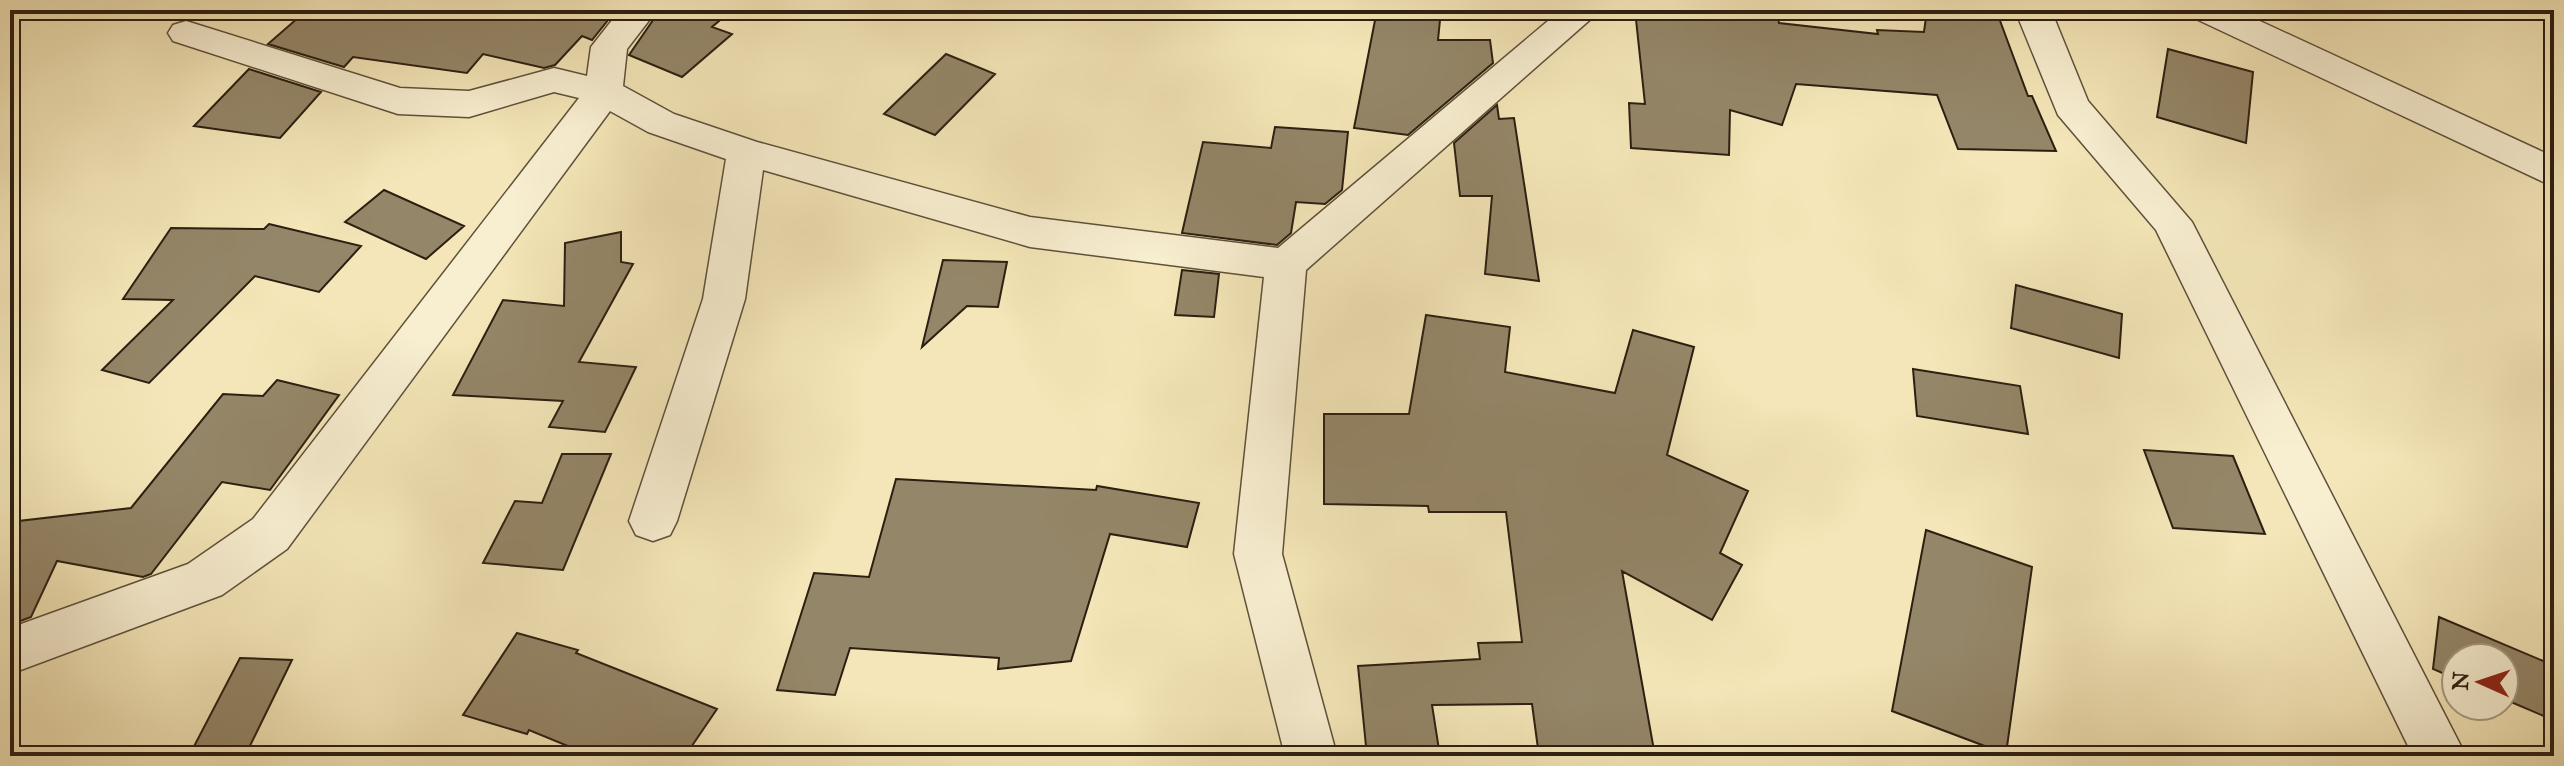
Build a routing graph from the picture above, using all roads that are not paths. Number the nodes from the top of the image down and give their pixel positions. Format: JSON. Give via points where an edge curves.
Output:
{"nodes":[{"id":1,"x":639,"y":10,"type":"edge"},
{"id":2,"x":1583,"y":10,"type":"edge"},
{"id":3,"x":2033,"y":10,"type":"edge"},
{"id":4,"x":2206,"y":10,"type":"edge"},
{"id":5,"x":186,"y":33,"type":"dead end"},
{"id":6,"x":604,"y":92,"type":"junction"},
{"id":7,"x":746,"y":152,"type":"junction"},
{"id":8,"x":2554,"y":173,"type":"edge"},
{"id":9,"x":1286,"y":264,"type":"junction"},
{"id":10,"x":653,"y":521,"type":"dead end"},
{"id":11,"x":10,"y":651,"type":"edge"},
{"id":12,"x":1311,"y":756,"type":"edge"},
{"id":13,"x":2440,"y":756,"type":"edge"}],
"edges":[{"from":1,"to":6,"type":"street","via":[[609,47]]},
{"from":2,"to":9,"type":"street"},
{"from":3,"to":13,"type":"street","via":[[2071,106],[2172,222]]},
{"from":4,"to":8,"type":"street"},
{"from":5,"to":6,"type":"street","via":[[398,101],[469,104],[554,80]]},
{"from":6,"to":7,"type":"street","via":[[661,123]]},
{"from":6,"to":11,"type":"street","via":[[270,534],[205,580]]},
{"from":7,"to":9,"type":"street","via":[[1030,232]]},
{"from":7,"to":10,"type":"street","via":[[724,299]]},
{"from":9,"to":12,"type":"street","via":[[1258,554]]}]}
